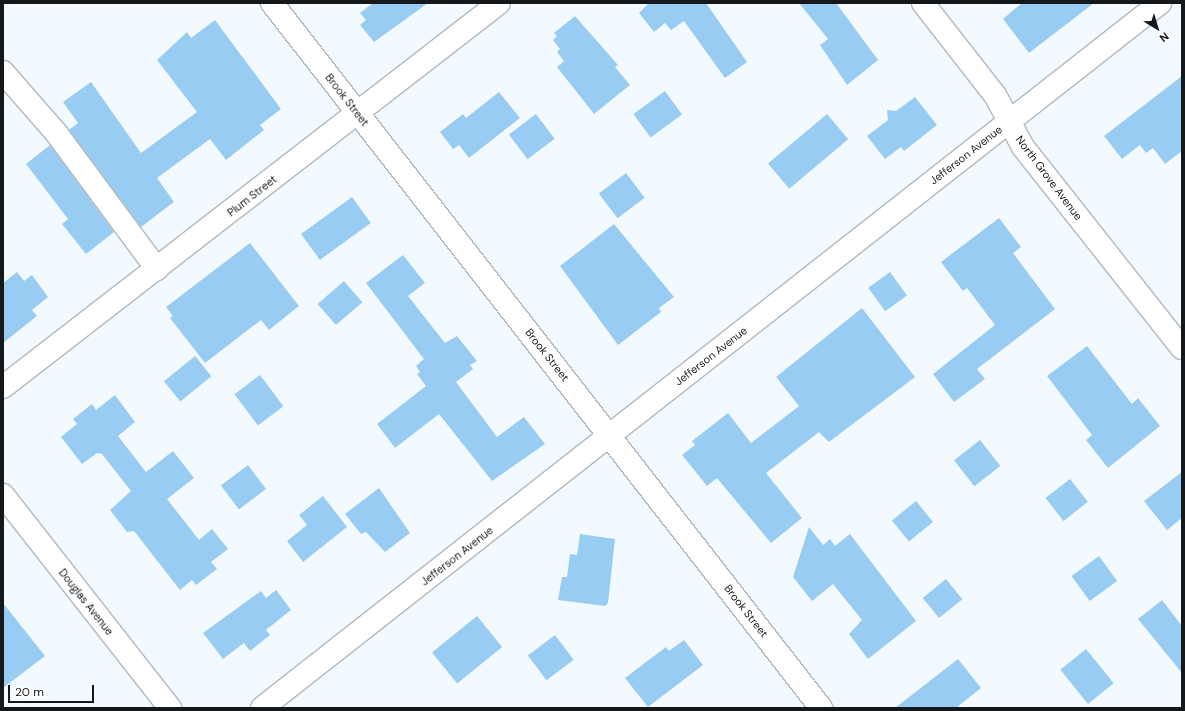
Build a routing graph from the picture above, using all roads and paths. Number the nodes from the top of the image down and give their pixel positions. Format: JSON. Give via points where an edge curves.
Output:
{"nodes":[{"id":1,"x":272,"y":3,"type":"edge"},
{"id":2,"x":500,"y":3,"type":"edge"},
{"id":3,"x":923,"y":3,"type":"edge"},
{"id":4,"x":1160,"y":3,"type":"edge"},
{"id":5,"x":3,"y":72,"type":"edge"},
{"id":6,"x":358,"y":114,"type":"junction"},
{"id":7,"x":1008,"y":122,"type":"junction"},
{"id":8,"x":157,"y":269,"type":"junction"},
{"id":9,"x":1182,"y":348,"type":"edge"},
{"id":10,"x":3,"y":387,"type":"edge"},
{"id":11,"x":610,"y":436,"type":"junction"},
{"id":12,"x":3,"y":495,"type":"edge"},
{"id":13,"x":170,"y":708,"type":"edge"},
{"id":14,"x":262,"y":708,"type":"edge"},
{"id":15,"x":821,"y":708,"type":"edge"}],
"edges":[{"from":1,"to":6,"type":"street","name":"Brook Street"},
{"from":2,"to":6,"type":"street","name":"Plum Street"},
{"from":3,"to":7,"type":"street","name":"North Grove Avenue","via":[[995,95]]},
{"from":4,"to":7,"type":"street","name":"Jefferson Avenue"},
{"from":5,"to":8,"type":"street","via":[[57,134]]},
{"from":6,"to":8,"type":"street","name":"Plum Street"},
{"from":6,"to":11,"type":"street","name":"Brook Street"},
{"from":7,"to":9,"type":"street","name":"North Grove Avenue","via":[[1023,147]]},
{"from":7,"to":11,"type":"street","name":"Jefferson Avenue"},
{"from":8,"to":10,"type":"street","name":"Plum Street"},
{"from":11,"to":14,"type":"street","name":"Jefferson Avenue"},
{"from":11,"to":15,"type":"street","name":"Brook Street"},
{"from":12,"to":13,"type":"street","name":"Douglas Avenue"}]}
